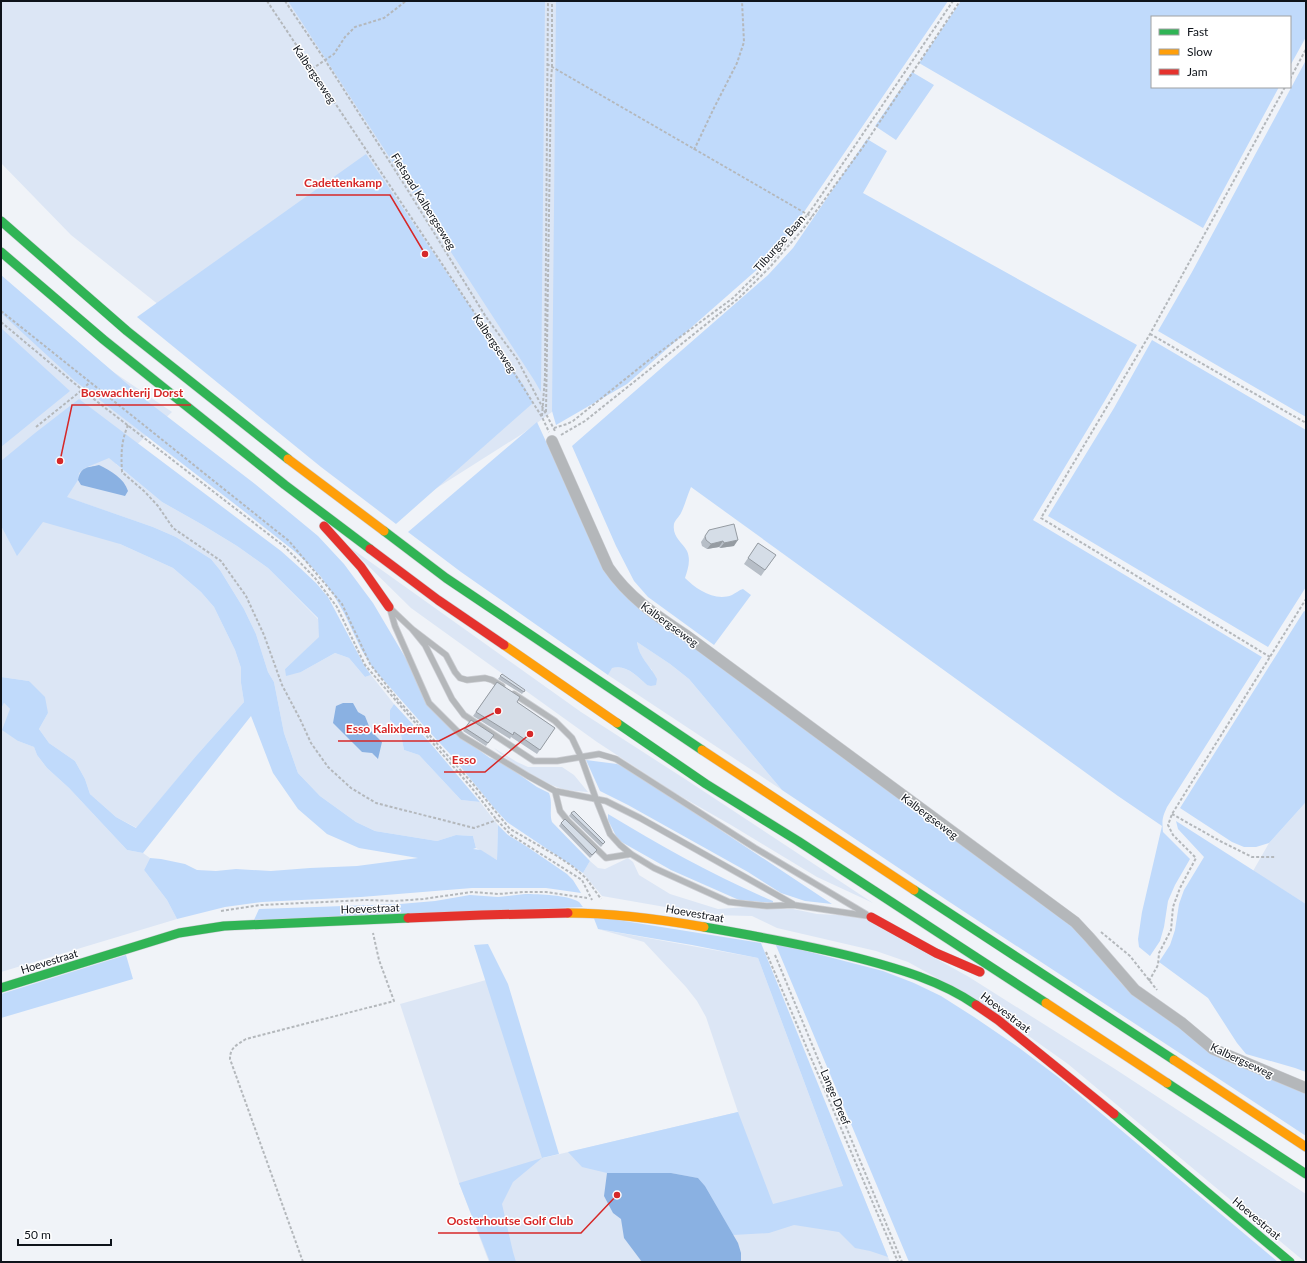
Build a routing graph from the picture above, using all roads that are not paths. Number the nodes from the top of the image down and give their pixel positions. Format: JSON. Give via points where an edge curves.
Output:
{"nodes":[{"id":1,"x":1,"y":221,"type":"edge"},
{"id":2,"x":1,"y":252,"type":"edge"},
{"id":3,"x":555,"y":439,"type":"road end"},
{"id":4,"x":285,"y":485,"type":"junction"},
{"id":5,"x":389,"y":607,"type":"junction"},
{"id":6,"x":412,"y":629,"type":"junction"},
{"id":7,"x":504,"y":688,"type":"edge"},
{"id":8,"x":511,"y":692,"type":"edge"},
{"id":9,"x":581,"y":757,"type":"junction"},
{"id":10,"x":555,"y":791,"type":"junction"},
{"id":11,"x":596,"y":799,"type":"junction"},
{"id":12,"x":630,"y":854,"type":"junction"},
{"id":13,"x":794,"y":905,"type":"junction"},
{"id":14,"x":871,"y":917,"type":"junction"},
{"id":15,"x":1,"y":988,"type":"edge"},
{"id":16,"x":1032,"y":994,"type":"junction"},
{"id":17,"x":1306,"y":1088,"type":"edge"},
{"id":18,"x":1306,"y":1147,"type":"edge"},
{"id":19,"x":1306,"y":1174,"type":"edge"},
{"id":20,"x":1290,"y":1262,"type":"edge"}],
"edges":[{"from":1,"to":18,"type":"main road","via":[[152,351],[296,465],[446,578],[728,767]]},
{"from":2,"to":4,"type":"main road","via":[[104,340]]},
{"from":3,"to":17,"type":"street","name":"Kalbergseweg","via":[[608,567],[617,580],[644,607],[687,636],[1074,922],[1135,990],[1182,1023],[1213,1049]]},
{"from":4,"to":5,"type":"main road","via":[[361,567]]},
{"from":4,"to":16,"type":"main road","via":[[438,600],[700,780]]},
{"from":5,"to":6,"type":"lane"},
{"from":5,"to":10,"type":"lane","via":[[429,703],[462,736]]},
{"from":6,"to":7,"type":"lane","via":[[446,655],[460,678],[485,678]]},
{"from":6,"to":9,"type":"lane","via":[[425,645],[452,699],[464,715],[534,761]]},
{"from":8,"to":9,"type":"lane","via":[[555,721],[572,738]]},
{"from":9,"to":11,"type":"lane"},
{"from":9,"to":14,"type":"lane","via":[[598,754],[616,759],[755,848]]},
{"from":10,"to":11,"type":"lane"},
{"from":10,"to":12,"type":"lane","via":[[560,811],[606,858]]},
{"from":11,"to":12,"type":"lane","via":[[610,834]]},
{"from":11,"to":13,"type":"lane","via":[[606,801],[640,818]]},
{"from":12,"to":13,"type":"lane","via":[[729,902],[767,906]]},
{"from":13,"to":14,"type":"lane"},
{"from":14,"to":16,"type":"main road","via":[[936,953]]},
{"from":15,"to":20,"type":"main road","name":"Hoevestraat","via":[[179,933],[224,926],[595,913],[672,921],[818,948],[877,963],[934,982],[966,998],[998,1020]]},
{"from":16,"to":19,"type":"main road"}]}
